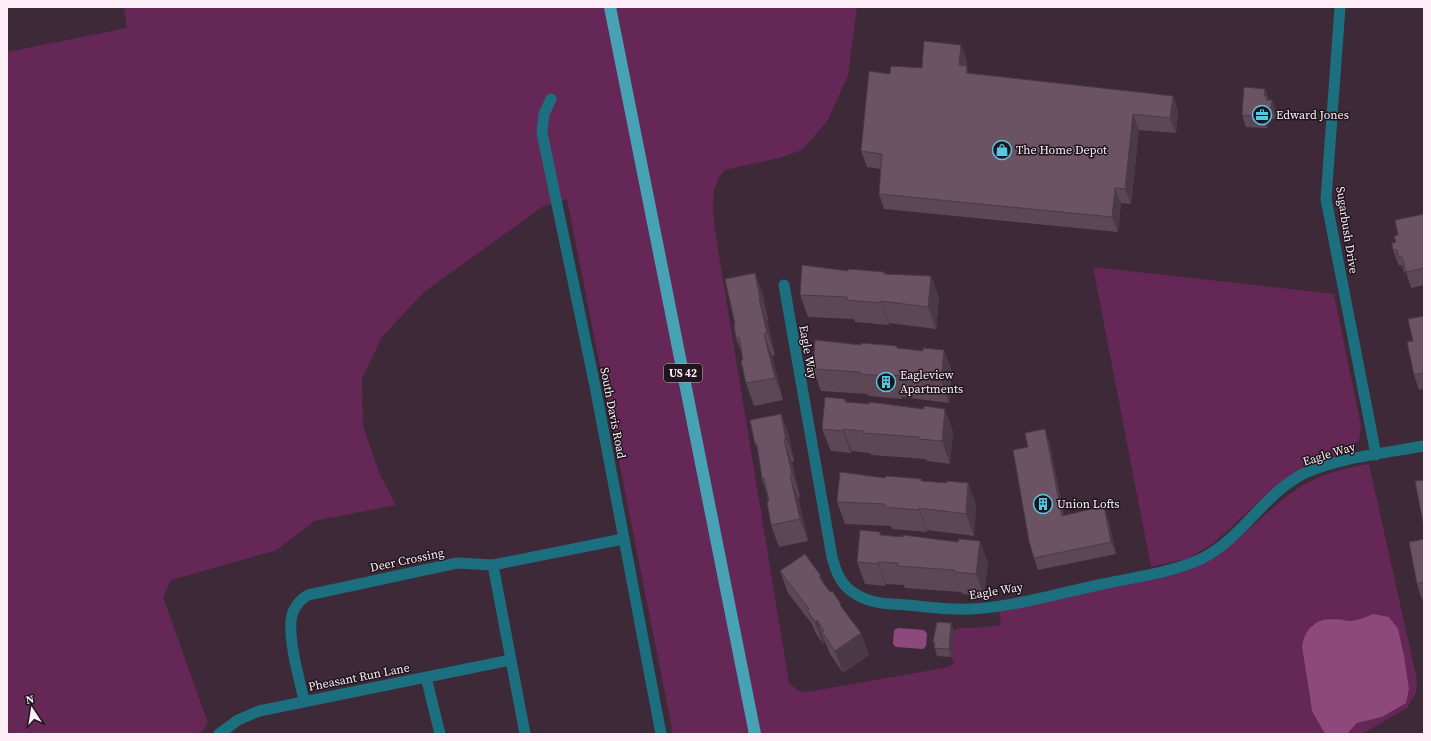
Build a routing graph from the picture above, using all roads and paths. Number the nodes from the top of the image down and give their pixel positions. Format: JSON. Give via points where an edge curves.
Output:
{"nodes":[{"id":1,"x":610,"y":7,"type":"edge"},
{"id":2,"x":1340,"y":7,"type":"edge"},
{"id":3,"x":551,"y":99,"type":"dead end"},
{"id":4,"x":784,"y":285,"type":"dead end"},
{"id":5,"x":1424,"y":446,"type":"edge"},
{"id":6,"x":1376,"y":454,"type":"junction"},
{"id":7,"x":624,"y":539,"type":"junction"},
{"id":8,"x":493,"y":565,"type":"junction"},
{"id":9,"x":511,"y":660,"type":"junction"},
{"id":10,"x":426,"y":677,"type":"junction"},
{"id":11,"x":304,"y":700,"type":"junction"},
{"id":12,"x":219,"y":734,"type":"edge"},
{"id":13,"x":440,"y":734,"type":"edge"},
{"id":14,"x":526,"y":734,"type":"edge"},
{"id":15,"x":661,"y":734,"type":"edge"},
{"id":16,"x":755,"y":734,"type":"edge"}],
"edges":[{"from":1,"to":16,"type":"main road","number":"US 42"},
{"from":2,"to":6,"type":"street","name":"Sugarbush Drive","via":[[1326,199]]},
{"from":3,"to":7,"type":"street","name":"South Davis Road","via":[[544,114],[542,133]]},
{"from":4,"to":6,"type":"street","name":"Eagle Way","via":[[832,558],[841,580],[854,593],[868,600],[972,609],[1175,569],[1203,558],[1221,545],[1278,492],[1305,474],[1335,463]]},
{"from":5,"to":6,"type":"street","name":"Eagle Way"},
{"from":7,"to":8,"type":"street","name":"Deer Crossing"},
{"from":7,"to":15,"type":"street","name":"South Davis Road"},
{"from":8,"to":9,"type":"street"},
{"from":8,"to":11,"type":"street","name":"Deer Crossing","via":[[457,563],[383,580],[332,588],[304,598],[293,611],[291,620],[296,664]]},
{"from":9,"to":10,"type":"street","name":"Pheasant Run Lane"},
{"from":9,"to":14,"type":"street"},
{"from":10,"to":11,"type":"street","name":"Pheasant Run Lane"},
{"from":10,"to":13,"type":"street"},
{"from":11,"to":12,"type":"street","name":"Pheasant Run Lane","via":[[259,711],[238,720]]}]}
